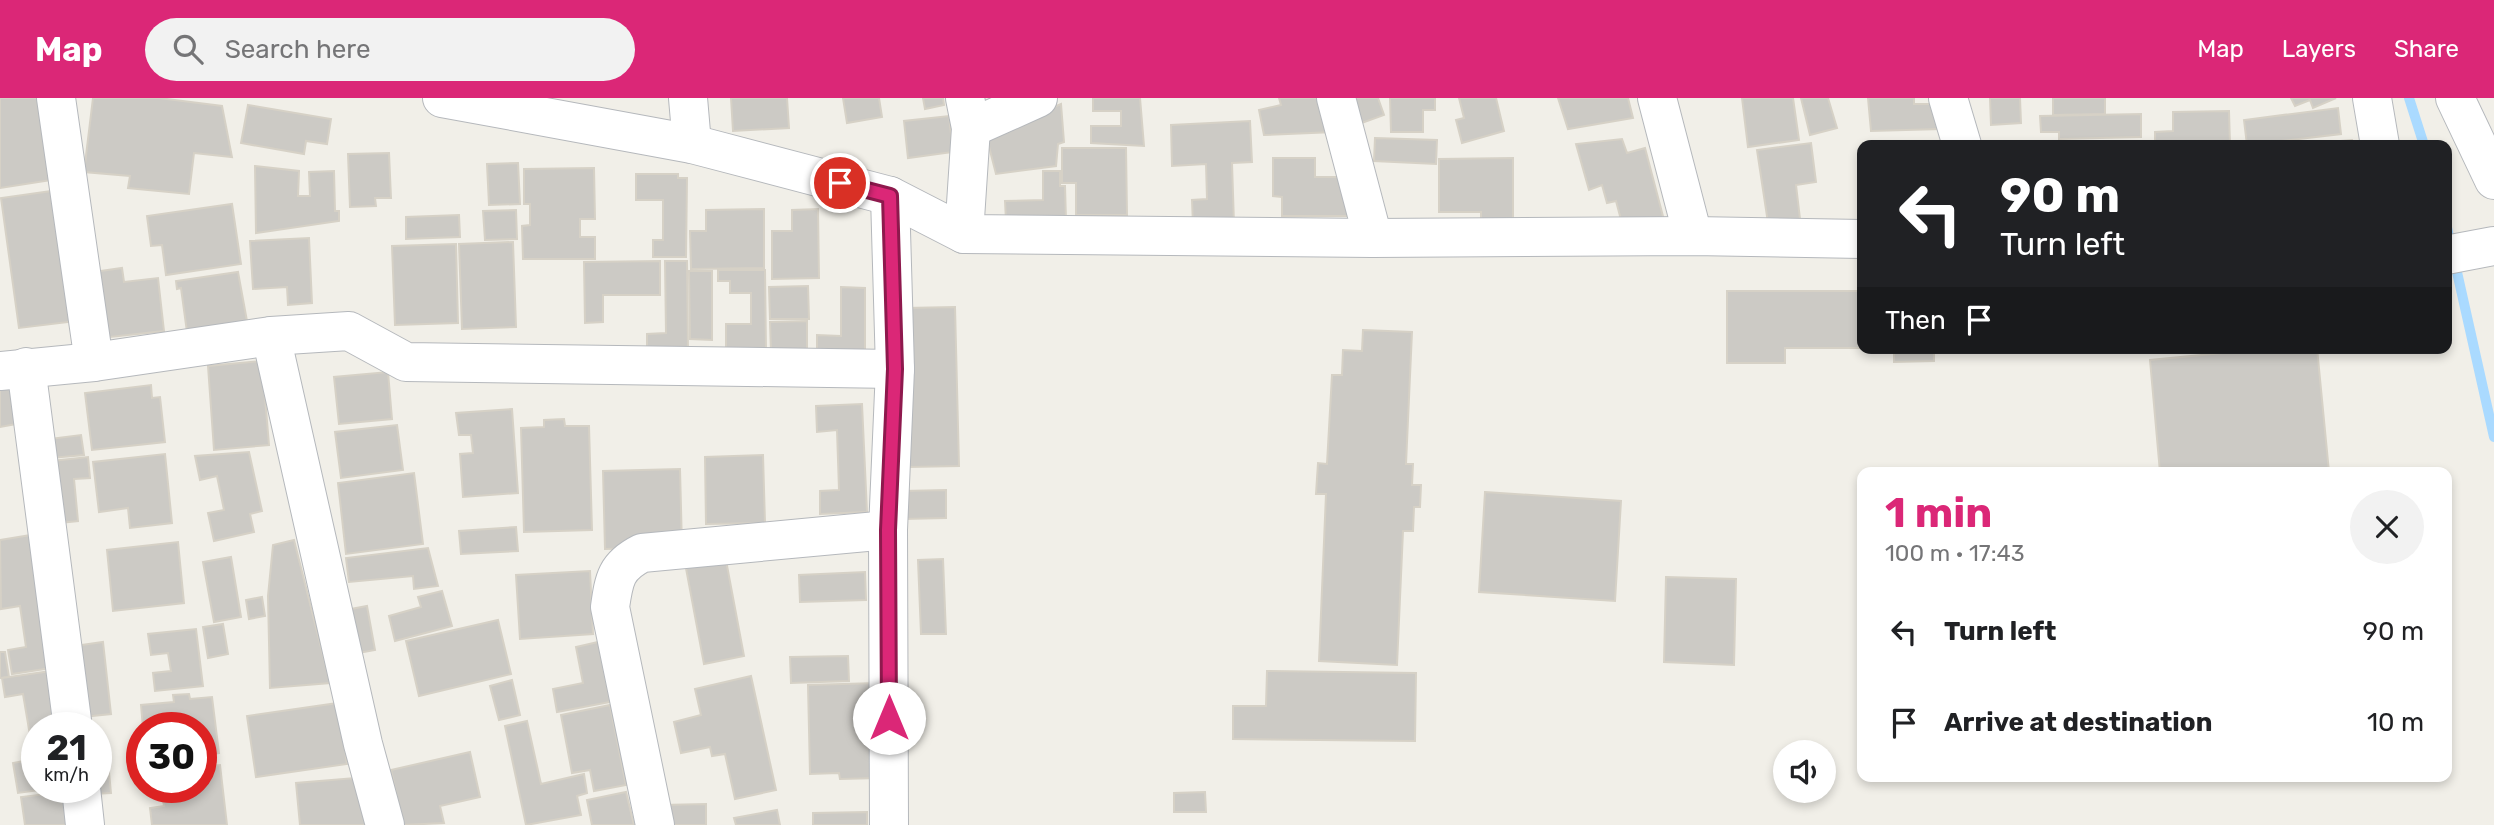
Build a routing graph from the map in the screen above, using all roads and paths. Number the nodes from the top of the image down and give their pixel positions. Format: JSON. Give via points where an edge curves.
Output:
{"nodes":[{"id":1,"x":56,"y":98,"type":"edge"},
{"id":2,"x":442,"y":98,"type":"edge"},
{"id":3,"x":688,"y":98,"type":"edge"},
{"id":4,"x":1038,"y":98,"type":"edge"},
{"id":5,"x":1336,"y":98,"type":"edge"},
{"id":6,"x":1657,"y":98,"type":"edge"},
{"id":7,"x":1948,"y":98,"type":"edge"},
{"id":8,"x":2372,"y":98,"type":"edge"},
{"id":9,"x":2455,"y":98,"type":"edge"},
{"id":10,"x":2484,"y":98,"type":"edge"},
{"id":11,"x":968,"y":113,"type":"edge"},
{"id":12,"x":1961,"y":140,"type":"edge"},
{"id":13,"x":2379,"y":140,"type":"edge"},
{"id":14,"x":692,"y":144,"type":"junction"},
{"id":15,"x":2494,"y":153,"type":"edge"},
{"id":16,"x":2494,"y":180,"type":"edge"},
{"id":17,"x":890,"y":196,"type":"junction"},
{"id":18,"x":964,"y":234,"type":"junction"},
{"id":19,"x":1693,"y":236,"type":"junction"},
{"id":20,"x":1373,"y":238,"type":"junction"},
{"id":21,"x":1857,"y":239,"type":"edge"},
{"id":22,"x":2494,"y":246,"type":"edge"},
{"id":23,"x":2452,"y":254,"type":"edge"},
{"id":24,"x":271,"y":336,"type":"junction"},
{"id":25,"x":94,"y":362,"type":"junction"},
{"id":26,"x":13,"y":369,"type":"edge"},
{"id":27,"x":895,"y":369,"type":"junction"},
{"id":28,"x":888,"y":530,"type":"junction"},
{"id":29,"x":70,"y":712,"type":"edge"},
{"id":30,"x":82,"y":803,"type":"edge"},
{"id":31,"x":85,"y":825,"type":"edge"},
{"id":32,"x":386,"y":825,"type":"edge"},
{"id":33,"x":655,"y":825,"type":"edge"},
{"id":34,"x":889,"y":825,"type":"edge"}],
"edges":[{"from":1,"to":25,"type":"street"},
{"from":2,"to":14,"type":"street"},
{"from":3,"to":14,"type":"street"},
{"from":4,"to":11,"type":"street"},
{"from":5,"to":20,"type":"street"},
{"from":6,"to":19,"type":"street"},
{"from":7,"to":12,"type":"street"},
{"from":8,"to":13,"type":"street"},
{"from":9,"to":16,"type":"street"},
{"from":10,"to":15,"type":"street"},
{"from":11,"to":18,"type":"street"},
{"from":14,"to":17,"type":"street"},
{"from":17,"to":18,"type":"street"},
{"from":17,"to":27,"type":"street"},
{"from":18,"to":20,"type":"street"},
{"from":19,"to":20,"type":"street"},
{"from":19,"to":21,"type":"street"},
{"from":22,"to":23,"type":"street"},
{"from":24,"to":25,"type":"street"},
{"from":24,"to":27,"type":"street","via":[[349,331],[406,362]]},
{"from":24,"to":32,"type":"street","via":[[363,744]]},
{"from":25,"to":26,"type":"street"},
{"from":26,"to":29,"type":"street"},
{"from":27,"to":28,"type":"street"},
{"from":28,"to":33,"type":"street","via":[[642,553],[625,561],[614,581],[610,607]]},
{"from":28,"to":34,"type":"street"},
{"from":30,"to":31,"type":"street"}]}
